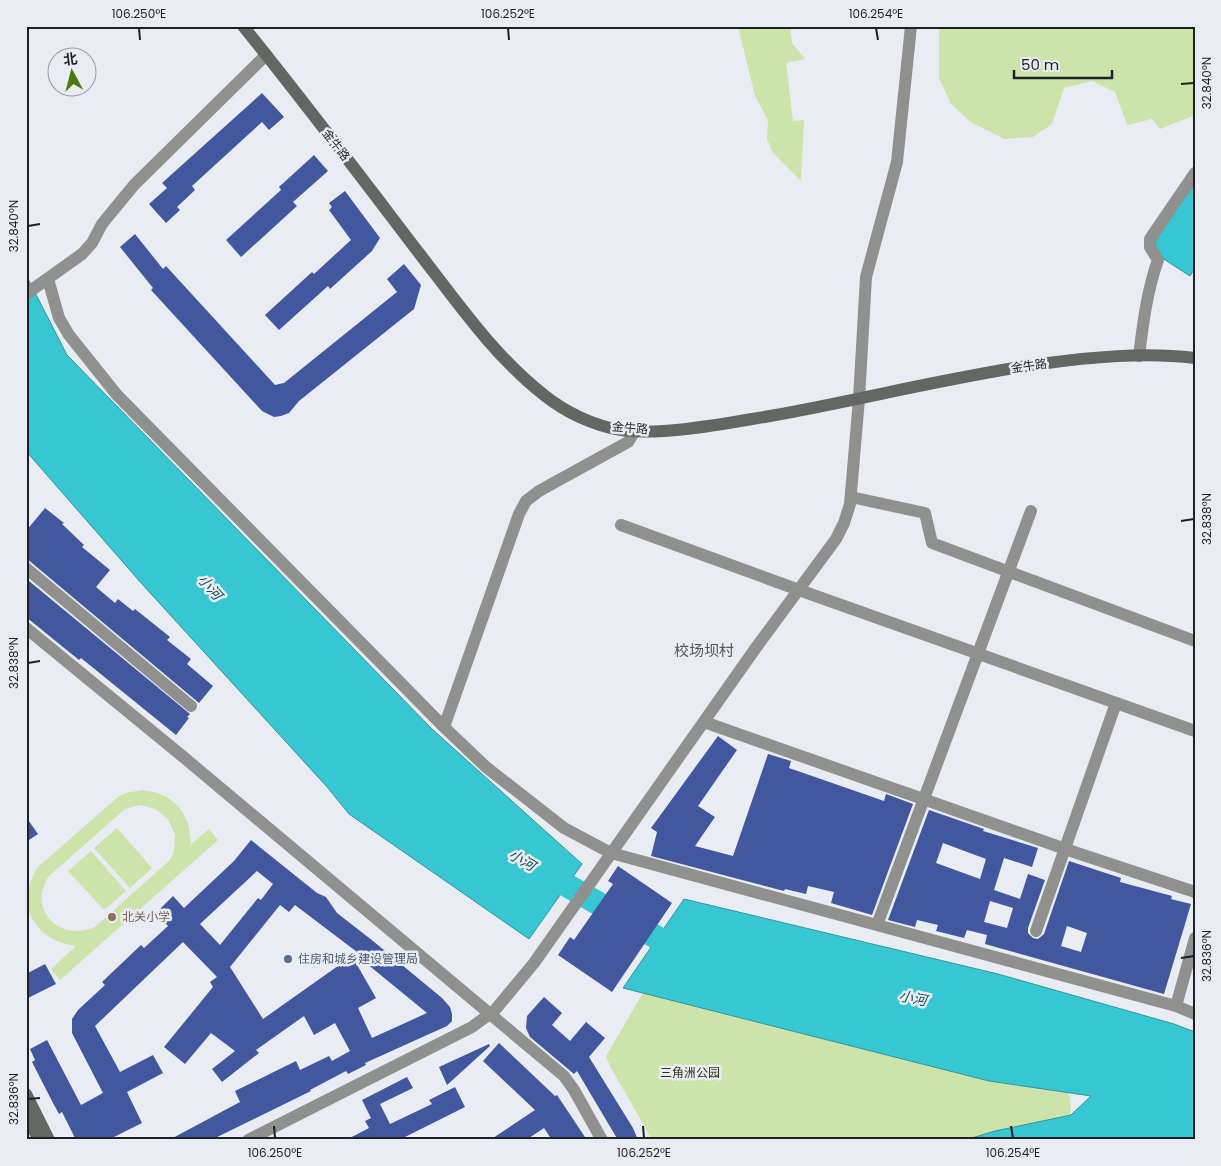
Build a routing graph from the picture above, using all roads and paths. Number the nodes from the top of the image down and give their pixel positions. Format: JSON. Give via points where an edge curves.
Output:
{"nodes":[{"id":1,"x":243,"y":26,"type":"edge"},
{"id":2,"x":912,"y":26,"type":"edge"},
{"id":3,"x":266,"y":55,"type":"junction"},
{"id":4,"x":1195,"y":173,"type":"edge"},
{"id":5,"x":45,"y":282,"type":"junction"},
{"id":6,"x":26,"y":294,"type":"edge"},
{"id":7,"x":1140,"y":356,"type":"junction"},
{"id":8,"x":1195,"y":358,"type":"edge"},
{"id":9,"x":859,"y":399,"type":"junction"},
{"id":10,"x":635,"y":431,"type":"junction"},
{"id":11,"x":851,"y":497,"type":"junction"},
{"id":12,"x":1031,"y":511,"type":"dead end"},
{"id":13,"x":621,"y":525,"type":"dead end"},
{"id":14,"x":26,"y":568,"type":"edge"},
{"id":15,"x":1008,"y":572,"type":"junction"},
{"id":16,"x":799,"y":590,"type":"junction"},
{"id":17,"x":26,"y":628,"type":"edge"},
{"id":18,"x":1195,"y":641,"type":"edge"},
{"id":19,"x":978,"y":654,"type":"junction"},
{"id":20,"x":1116,"y":703,"type":"junction"},
{"id":21,"x":191,"y":706,"type":"dead end"},
{"id":22,"x":704,"y":722,"type":"junction"},
{"id":23,"x":444,"y":727,"type":"junction"},
{"id":24,"x":1195,"y":731,"type":"edge"},
{"id":25,"x":924,"y":799,"type":"junction"},
{"id":26,"x":1065,"y":849,"type":"junction"},
{"id":27,"x":609,"y":857,"type":"junction"},
{"id":28,"x":1195,"y":892,"type":"edge"},
{"id":29,"x":877,"y":925,"type":"junction"},
{"id":30,"x":1036,"y":930,"type":"dead end"},
{"id":31,"x":1195,"y":938,"type":"edge"},
{"id":32,"x":1176,"y":1006,"type":"junction"},
{"id":33,"x":490,"y":1014,"type":"junction"},
{"id":34,"x":1195,"y":1014,"type":"edge"},
{"id":35,"x":26,"y":1094,"type":"edge"},
{"id":36,"x":26,"y":1116,"type":"edge"},
{"id":37,"x":39,"y":1140,"type":"edge"},
{"id":38,"x":49,"y":1140,"type":"edge"},
{"id":39,"x":248,"y":1140,"type":"edge"},
{"id":40,"x":602,"y":1140,"type":"edge"}],
"edges":[{"from":1,"to":3,"type":"main road","name":"金牛路"},
{"from":2,"to":9,"type":"street","via":[[897,162],[866,278]]},
{"from":3,"to":5,"type":"street","via":[[134,185],[82,254]]},
{"from":3,"to":10,"type":"main road","name":"金牛路","via":[[465,311],[526,380],[576,414],[606,426]]},
{"from":4,"to":7,"type":"street","via":[[1150,239],[1150,247],[1158,260],[1150,282]]},
{"from":5,"to":6,"type":"street"},
{"from":5,"to":23,"type":"street","via":[[69,335],[117,394]]},
{"from":7,"to":8,"type":"main road","name":"金牛路"},
{"from":7,"to":9,"type":"main road","name":"金牛路","via":[[1012,368]]},
{"from":9,"to":10,"type":"main road","name":"金牛路","via":[[738,421]]},
{"from":9,"to":11,"type":"street"},
{"from":10,"to":23,"type":"street","via":[[628,442],[526,500]]},
{"from":11,"to":15,"type":"street","via":[[925,513],[932,543]]},
{"from":11,"to":16,"type":"street","via":[[836,540]]},
{"from":12,"to":15,"type":"street"},
{"from":13,"to":16,"type":"street"},
{"from":14,"to":21,"type":"street"},
{"from":15,"to":18,"type":"street"},
{"from":15,"to":19,"type":"street"},
{"from":16,"to":19,"type":"street"},
{"from":16,"to":22,"type":"street"},
{"from":17,"to":33,"type":"street"},
{"from":19,"to":20,"type":"street"},
{"from":19,"to":25,"type":"street"},
{"from":20,"to":24,"type":"street"},
{"from":20,"to":26,"type":"street"},
{"from":22,"to":25,"type":"street"},
{"from":22,"to":27,"type":"street"},
{"from":23,"to":27,"type":"street","via":[[486,767],[564,828]]},
{"from":25,"to":26,"type":"street"},
{"from":25,"to":29,"type":"street"},
{"from":26,"to":28,"type":"street"},
{"from":26,"to":30,"type":"street"},
{"from":27,"to":29,"type":"street"},
{"from":27,"to":33,"type":"street","via":[[534,963]]},
{"from":29,"to":32,"type":"street"},
{"from":31,"to":32,"type":"street"},
{"from":32,"to":34,"type":"street"},
{"from":33,"to":39,"type":"street","via":[[472,1027]]},
{"from":33,"to":40,"type":"street","via":[[564,1076]]},
{"from":35,"to":38,"type":"main road"},
{"from":36,"to":37,"type":"main road"}]}
